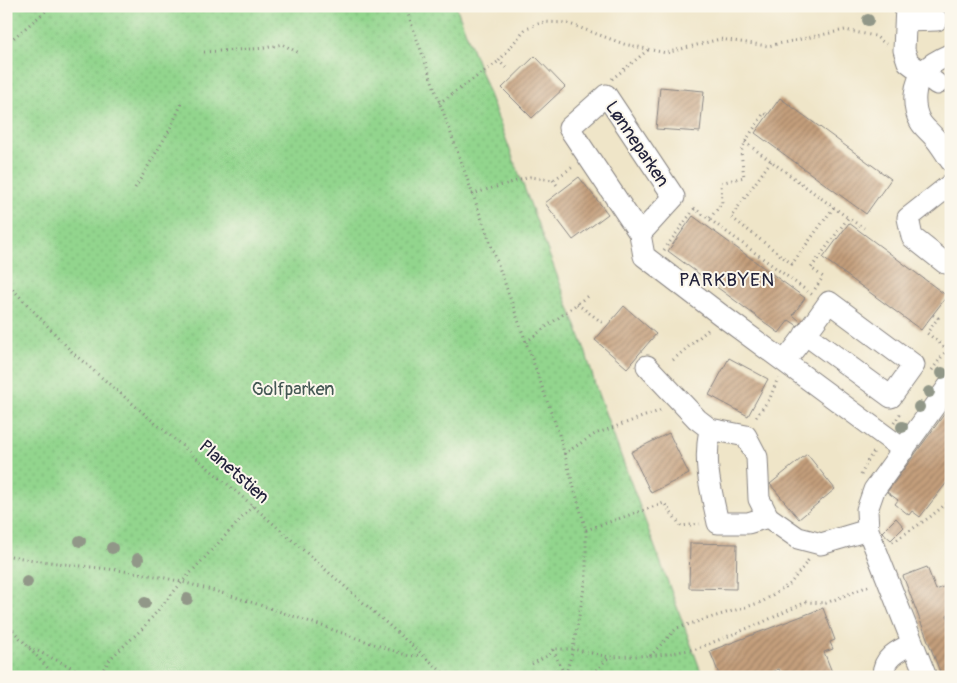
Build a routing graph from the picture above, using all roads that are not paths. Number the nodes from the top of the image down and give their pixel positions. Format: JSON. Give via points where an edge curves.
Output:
{"nodes":[{"id":1,"x":906,"y":13,"type":"edge"},
{"id":2,"x":937,"y":20,"type":"dead end"},
{"id":3,"x":951,"y":54,"type":"edge"},
{"id":4,"x":937,"y":77,"type":"edge"},
{"id":5,"x":951,"y":161,"type":"edge"},
{"id":6,"x":951,"y":184,"type":"edge"},
{"id":7,"x":640,"y":234,"type":"junction"},
{"id":8,"x":945,"y":263,"type":"dead end"},
{"id":9,"x":805,"y":334,"type":"junction"},
{"id":10,"x":785,"y":361,"type":"junction"},
{"id":11,"x":647,"y":366,"type":"dead end"},
{"id":12,"x":951,"y":383,"type":"edge"},
{"id":13,"x":710,"y":429,"type":"junction"},
{"id":14,"x":904,"y":450,"type":"junction"},
{"id":15,"x":768,"y":517,"type":"junction"},
{"id":16,"x":868,"y":530,"type":"junction"},
{"id":17,"x":913,"y":644,"type":"junction"},
{"id":18,"x":883,"y":677,"type":"edge"},
{"id":19,"x":926,"y":677,"type":"edge"}],
"edges":[{"from":1,"to":2,"type":"street"},
{"from":1,"to":4,"type":"street","via":[[904,50],[908,62]]},
{"from":3,"to":4,"type":"street","via":[[934,63]]},
{"from":4,"to":5,"type":"street","via":[[927,103],[929,124]]},
{"from":6,"to":8,"type":"street","via":[[908,218],[912,237]]},
{"from":7,"to":7,"type":"street","name":"Lønneparken","via":[[569,128],[606,96],[674,197]]},
{"from":7,"to":10,"type":"street","name":"Lønneparken","via":[[644,256]]},
{"from":9,"to":9,"type":"street","via":[[891,397],[914,365],[829,302],[819,300]]},
{"from":9,"to":10,"type":"street"},
{"from":10,"to":14,"type":"street","name":"Lønneparken"},
{"from":11,"to":13,"type":"street"},
{"from":12,"to":14,"type":"street"},
{"from":13,"to":15,"type":"street","via":[[746,436],[757,457],[759,498]]},
{"from":13,"to":15,"type":"street","via":[[706,448],[708,479],[718,523],[748,523]]},
{"from":14,"to":16,"type":"street","via":[[874,490],[867,510]]},
{"from":15,"to":16,"type":"street","via":[[798,538],[821,544]]},
{"from":16,"to":17,"type":"street"},
{"from":17,"to":18,"type":"street","via":[[890,657]]},
{"from":17,"to":19,"type":"street"}]}
